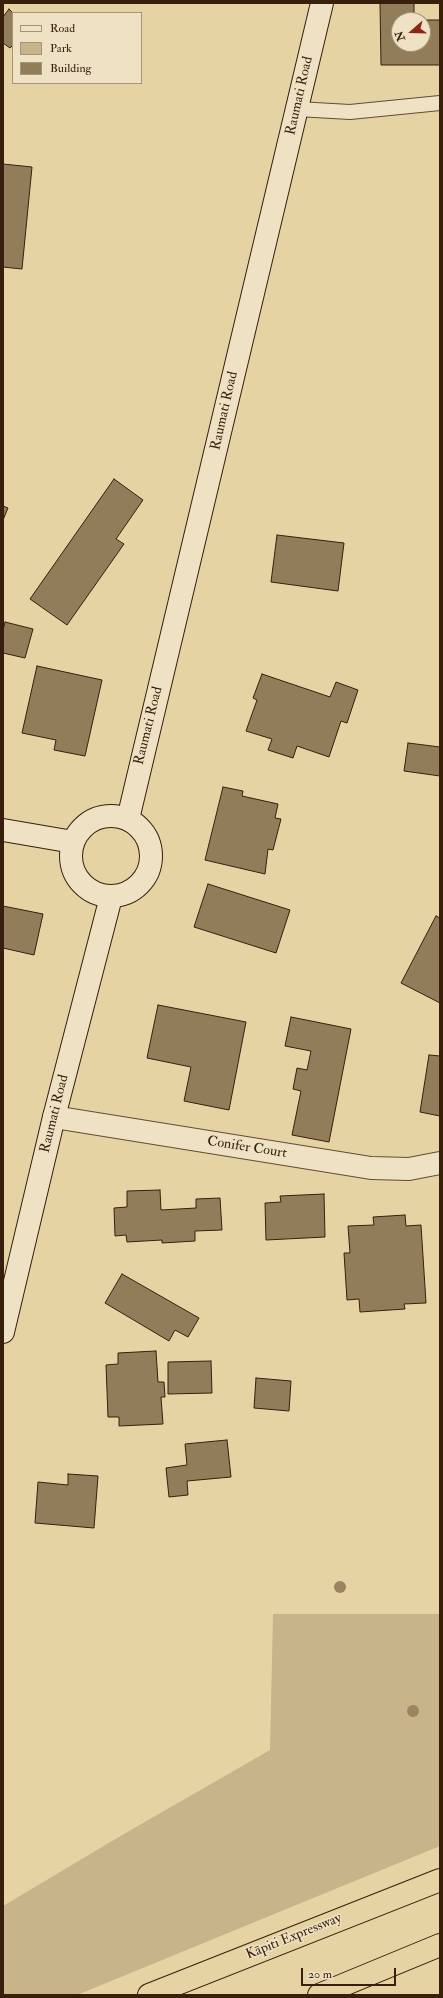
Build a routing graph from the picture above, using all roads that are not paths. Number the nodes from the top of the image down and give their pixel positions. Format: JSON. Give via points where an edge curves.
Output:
{"nodes":[{"id":1,"x":322,"y":3,"type":"edge"},
{"id":2,"x":440,"y":103,"type":"edge"},
{"id":3,"x":297,"y":109,"type":"junction"},
{"id":4,"x":128,"y":819,"type":"junction"},
{"id":5,"x":3,"y":830,"type":"edge"},
{"id":6,"x":73,"y":842,"type":"junction"},
{"id":7,"x":111,"y":896,"type":"junction"},
{"id":8,"x":54,"y":1117,"type":"junction"},
{"id":9,"x":440,"y":1163,"type":"edge"},
{"id":10,"x":3,"y":1332,"type":"edge"},
{"id":11,"x":440,"y":1880,"type":"edge"},
{"id":12,"x":440,"y":1945,"type":"edge"},
{"id":13,"x":149,"y":1995,"type":"edge"},
{"id":14,"x":319,"y":1995,"type":"edge"}],
"edges":[{"from":1,"to":3,"type":"main road","name":"Raumati Road"},
{"from":2,"to":3,"type":"lane","via":[[350,112]]},
{"from":3,"to":4,"type":"main road","name":"Raumati Road"},
{"from":4,"to":6,"type":"main road","via":[[111,816],[95,819],[81,828]]},
{"from":4,"to":7,"type":"main road","via":[[139,827],[147,838],[151,851],[150,864],[145,877],[136,887],[124,894]]},
{"from":5,"to":6,"type":"main road"},
{"from":6,"to":7,"type":"main road","via":[[72,868],[78,879],[98,894]]},
{"from":7,"to":8,"type":"main road","name":"Raumati Road"},
{"from":8,"to":9,"type":"main road","name":"Conifer Court","via":[[371,1168],[409,1169]]},
{"from":8,"to":10,"type":"main road","name":"Raumati Road"},
{"from":11,"to":13,"type":"highway","name":"Kāpiti Expressway"},
{"from":12,"to":14,"type":"highway"}]}
